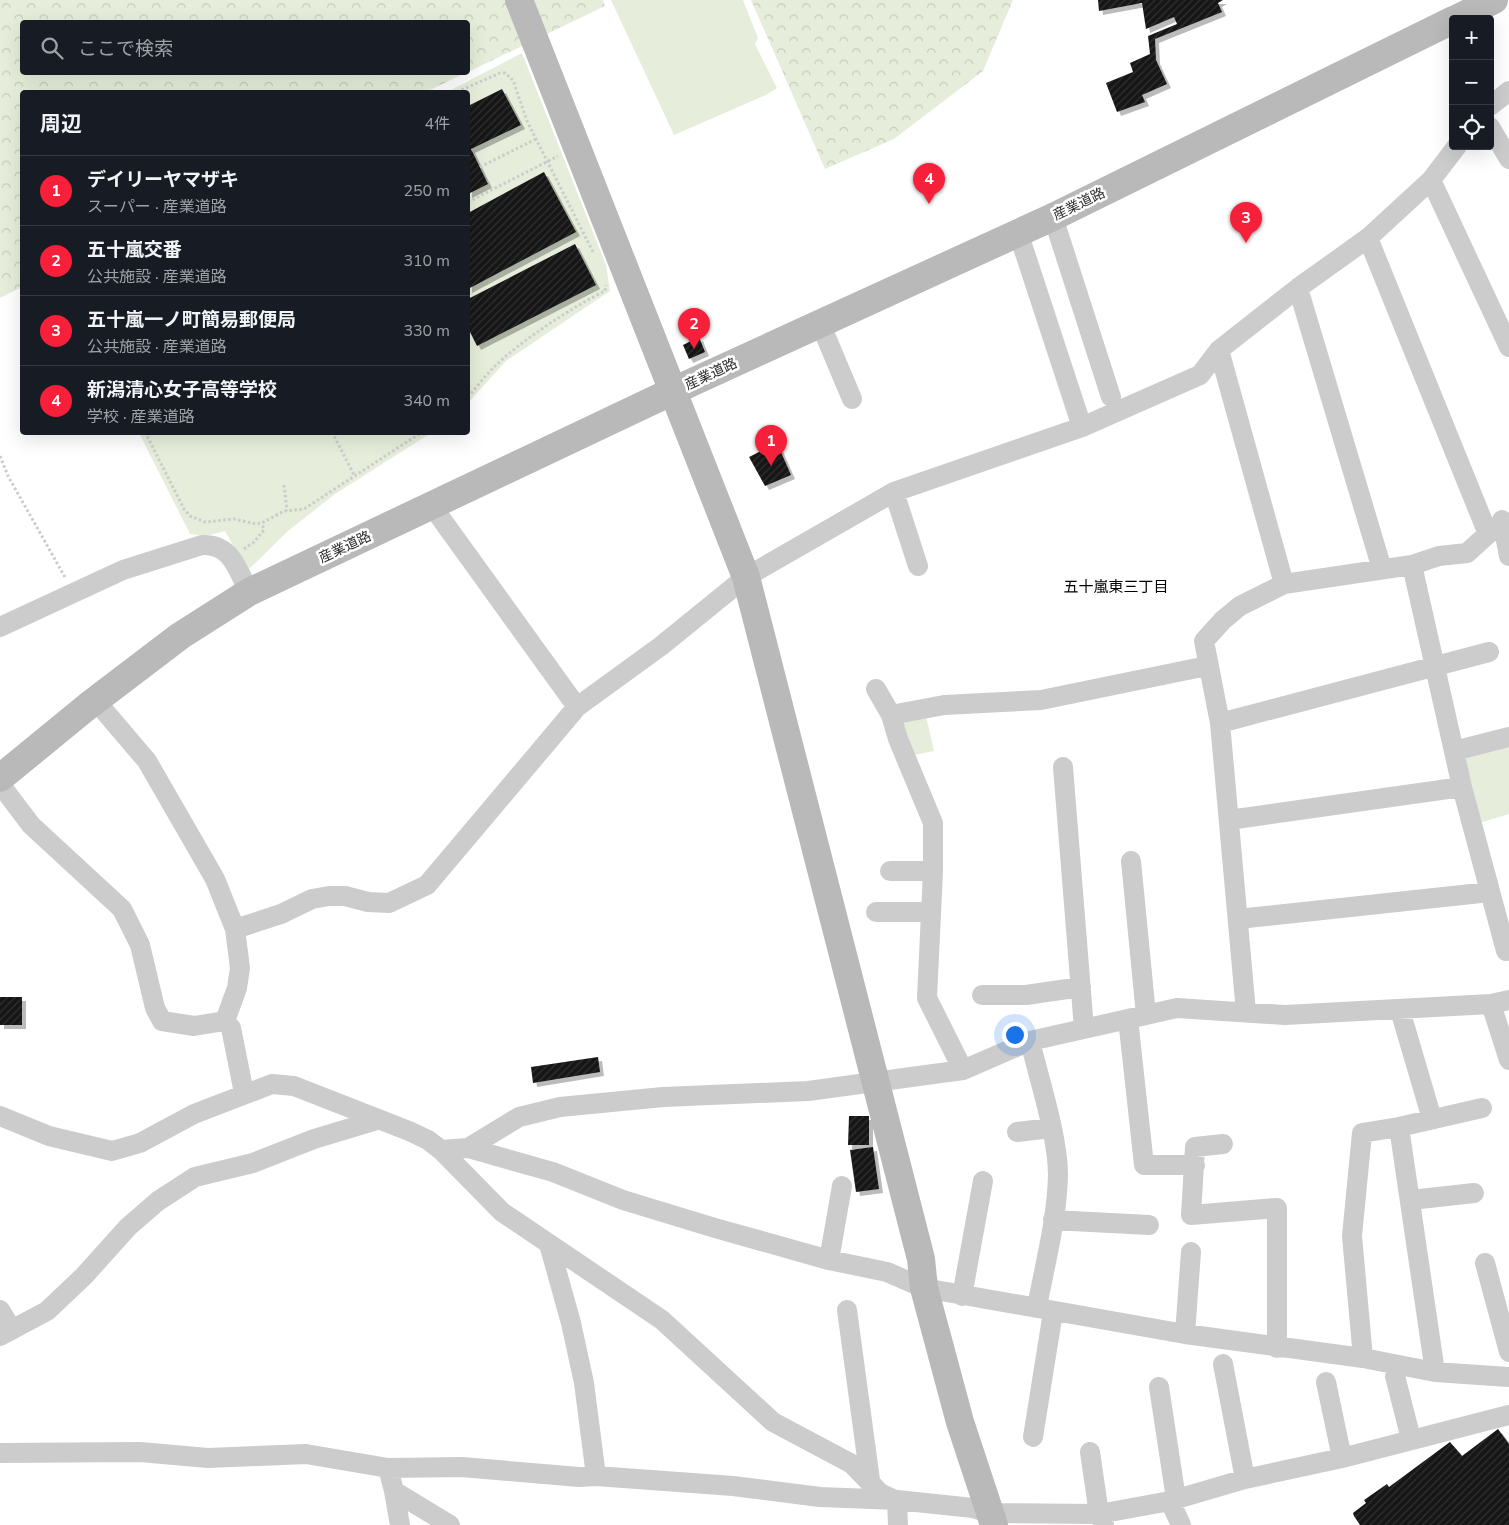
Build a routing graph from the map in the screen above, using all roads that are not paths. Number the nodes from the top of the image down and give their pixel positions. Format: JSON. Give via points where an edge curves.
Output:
{"nodes":[{"id":1,"x":519,"y":0,"type":"edge"},
{"id":2,"x":1494,"y":0,"type":"edge"},
{"id":3,"x":1464,"y":15,"type":"edge"},
{"id":4,"x":1449,"y":22,"type":"edge"},
{"id":5,"x":1509,"y":91,"type":"edge"},
{"id":6,"x":1491,"y":105,"type":"edge"},
{"id":7,"x":1494,"y":134,"type":"edge"},
{"id":8,"x":1454,"y":150,"type":"edge"},
{"id":9,"x":1509,"y":159,"type":"edge"},
{"id":10,"x":1431,"y":180,"type":"junction"},
{"id":11,"x":1053,"y":217,"type":"junction"},
{"id":12,"x":1018,"y":232,"type":"junction"},
{"id":13,"x":1368,"y":238,"type":"junction"},
{"id":14,"x":1298,"y":288,"type":"junction"},
{"id":15,"x":820,"y":323,"type":"junction"},
{"id":16,"x":1509,"y":347,"type":"edge"},
{"id":17,"x":1219,"y":350,"type":"junction"},
{"id":18,"x":673,"y":391,"type":"junction"},
{"id":19,"x":1111,"y":397,"type":"dead end"},
{"id":20,"x":852,"y":399,"type":"dead end"},
{"id":21,"x":1082,"y":427,"type":"junction"},
{"id":22,"x":894,"y":492,"type":"junction"},
{"id":23,"x":432,"y":506,"type":"junction"},
{"id":24,"x":1506,"y":517,"type":"edge"},
{"id":25,"x":1488,"y":534,"type":"junction"},
{"id":26,"x":1509,"y":556,"type":"edge"},
{"id":27,"x":1412,"y":565,"type":"junction"},
{"id":28,"x":918,"y":566,"type":"dead end"},
{"id":29,"x":1382,"y":569,"type":"junction"},
{"id":30,"x":746,"y":577,"type":"junction"},
{"id":31,"x":1284,"y":584,"type":"junction"},
{"id":32,"x":249,"y":592,"type":"junction"},
{"id":33,"x":0,"y":627,"type":"edge"},
{"id":34,"x":1489,"y":652,"type":"dead end"},
{"id":35,"x":1207,"y":666,"type":"junction"},
{"id":36,"x":1436,"y":666,"type":"junction"},
{"id":37,"x":876,"y":689,"type":"dead end"},
{"id":38,"x":95,"y":700,"type":"junction"},
{"id":39,"x":577,"y":707,"type":"junction"},
{"id":40,"x":891,"y":715,"type":"junction"},
{"id":41,"x":1220,"y":724,"type":"junction"},
{"id":42,"x":1509,"y":737,"type":"edge"},
{"id":43,"x":1454,"y":750,"type":"junction"},
{"id":44,"x":1063,"y":768,"type":"dead end"},
{"id":45,"x":0,"y":778,"type":"edge"},
{"id":46,"x":0,"y":784,"type":"edge"},
{"id":47,"x":1462,"y":787,"type":"junction"},
{"id":48,"x":1229,"y":820,"type":"junction"},
{"id":49,"x":1130,"y":861,"type":"dead end"},
{"id":50,"x":890,"y":871,"type":"dead end"},
{"id":51,"x":933,"y":871,"type":"junction"},
{"id":52,"x":1490,"y":892,"type":"junction"},
{"id":53,"x":876,"y":912,"type":"dead end"},
{"id":54,"x":931,"y":912,"type":"junction"},
{"id":55,"x":1238,"y":919,"type":"junction"},
{"id":56,"x":236,"y":929,"type":"junction"},
{"id":57,"x":1506,"y":951,"type":"dead end"},
{"id":58,"x":1081,"y":987,"type":"junction"},
{"id":59,"x":982,"y":995,"type":"dead end"},
{"id":60,"x":1500,"y":1002,"type":"edge"},
{"id":61,"x":1400,"y":1010,"type":"junction"},
{"id":62,"x":1246,"y":1012,"type":"junction"},
{"id":63,"x":1137,"y":1017,"type":"junction"},
{"id":64,"x":225,"y":1021,"type":"junction"},
{"id":65,"x":1084,"y":1029,"type":"junction"},
{"id":66,"x":1030,"y":1041,"type":"junction"},
{"id":67,"x":1509,"y":1060,"type":"edge"},
{"id":68,"x":963,"y":1070,"type":"junction"},
{"id":69,"x":874,"y":1082,"type":"junction"},
{"id":70,"x":244,"y":1093,"type":"junction"},
{"id":71,"x":1482,"y":1108,"type":"dead end"},
{"id":72,"x":0,"y":1116,"type":"edge"},
{"id":73,"x":1432,"y":1119,"type":"junction"},
{"id":74,"x":377,"y":1120,"type":"junction"},
{"id":75,"x":1399,"y":1127,"type":"junction"},
{"id":76,"x":1051,"y":1128,"type":"junction"},
{"id":77,"x":1017,"y":1132,"type":"dead end"},
{"id":78,"x":1223,"y":1144,"type":"dead end"},
{"id":79,"x":468,"y":1148,"type":"junction"},
{"id":80,"x":441,"y":1150,"type":"junction"},
{"id":81,"x":1195,"y":1165,"type":"junction"},
{"id":82,"x":983,"y":1181,"type":"dead end"},
{"id":83,"x":842,"y":1186,"type":"dead end"},
{"id":84,"x":1474,"y":1193,"type":"dead end"},
{"id":85,"x":1411,"y":1200,"type":"junction"},
{"id":86,"x":1053,"y":1220,"type":"junction"},
{"id":87,"x":1149,"y":1225,"type":"dead end"},
{"id":88,"x":549,"y":1244,"type":"junction"},
{"id":89,"x":1191,"y":1252,"type":"dead end"},
{"id":90,"x":829,"y":1260,"type":"junction"},
{"id":91,"x":1485,"y":1263,"type":"dead end"},
{"id":92,"x":924,"y":1288,"type":"junction"},
{"id":93,"x":962,"y":1296,"type":"junction"},
{"id":94,"x":1046,"y":1309,"type":"junction"},
{"id":95,"x":0,"y":1310,"type":"edge"},
{"id":96,"x":847,"y":1310,"type":"dead end"},
{"id":97,"x":6,"y":1333,"type":"edge"},
{"id":98,"x":1185,"y":1334,"type":"junction"},
{"id":99,"x":1277,"y":1348,"type":"junction"},
{"id":100,"x":1509,"y":1352,"type":"edge"},
{"id":101,"x":1363,"y":1358,"type":"junction"},
{"id":102,"x":1223,"y":1364,"type":"dead end"},
{"id":103,"x":1435,"y":1372,"type":"junction"},
{"id":104,"x":1395,"y":1376,"type":"dead end"},
{"id":105,"x":1509,"y":1377,"type":"edge"},
{"id":106,"x":1326,"y":1382,"type":"dead end"},
{"id":107,"x":1159,"y":1387,"type":"dead end"},
{"id":108,"x":1509,"y":1415,"type":"edge"},
{"id":109,"x":1033,"y":1436,"type":"dead end"},
{"id":110,"x":1411,"y":1439,"type":"junction"},
{"id":111,"x":1090,"y":1452,"type":"dead end"},
{"id":112,"x":0,"y":1454,"type":"edge"},
{"id":113,"x":1342,"y":1458,"type":"junction"},
{"id":114,"x":388,"y":1468,"type":"junction"},
{"id":115,"x":596,"y":1476,"type":"junction"},
{"id":116,"x":1245,"y":1479,"type":"junction"},
{"id":117,"x":870,"y":1480,"type":"junction"},
{"id":118,"x":394,"y":1491,"type":"junction"},
{"id":119,"x":896,"y":1500,"type":"junction"},
{"id":120,"x":1173,"y":1500,"type":"junction"},
{"id":121,"x":992,"y":1519,"type":"edge"},
{"id":122,"x":1102,"y":1520,"type":"edge"},
{"id":123,"x":400,"y":1525,"type":"edge"},
{"id":124,"x":450,"y":1525,"type":"edge"},
{"id":125,"x":898,"y":1525,"type":"edge"},
{"id":126,"x":1181,"y":1525,"type":"edge"}],
"edges":[{"from":1,"to":18,"type":"street"},
{"from":2,"to":3,"type":"street","name":"産業道路"},
{"from":4,"to":11,"type":"street","name":"産業道路"},
{"from":5,"to":6,"type":"street"},
{"from":7,"to":9,"type":"street"},
{"from":8,"to":10,"type":"street"},
{"from":10,"to":13,"type":"street"},
{"from":10,"to":16,"type":"street"},
{"from":11,"to":12,"type":"street","name":"産業道路"},
{"from":11,"to":19,"type":"street"},
{"from":12,"to":15,"type":"street","name":"産業道路"},
{"from":12,"to":21,"type":"street"},
{"from":13,"to":14,"type":"street"},
{"from":13,"to":25,"type":"street"},
{"from":14,"to":17,"type":"street"},
{"from":14,"to":29,"type":"street"},
{"from":15,"to":18,"type":"street","name":"産業道路"},
{"from":15,"to":20,"type":"street"},
{"from":17,"to":21,"type":"street","via":[[1200,375]]},
{"from":17,"to":31,"type":"street"},
{"from":18,"to":23,"type":"street","name":"産業道路"},
{"from":18,"to":30,"type":"street"},
{"from":21,"to":22,"type":"street"},
{"from":22,"to":28,"type":"street"},
{"from":22,"to":30,"type":"street"},
{"from":23,"to":32,"type":"street","name":"産業道路"},
{"from":23,"to":39,"type":"street"},
{"from":24,"to":25,"type":"street"},
{"from":24,"to":26,"type":"street"},
{"from":25,"to":27,"type":"street","via":[[1466,552]]},
{"from":27,"to":29,"type":"street"},
{"from":27,"to":36,"type":"street"},
{"from":29,"to":31,"type":"street"},
{"from":30,"to":39,"type":"street","via":[[661,646]]},
{"from":30,"to":69,"type":"street"},
{"from":31,"to":35,"type":"street","via":[[1240,606],[1223,620],[1204,641]]},
{"from":32,"to":33,"type":"street","via":[[224,548],[202,545],[123,570]]},
{"from":32,"to":38,"type":"street","name":"産業道路","via":[[180,636]]},
{"from":34,"to":36,"type":"street"},
{"from":35,"to":40,"type":"street","via":[[1040,700],[944,706]]},
{"from":35,"to":41,"type":"street"},
{"from":36,"to":41,"type":"street"},
{"from":36,"to":43,"type":"street"},
{"from":37,"to":40,"type":"street"},
{"from":38,"to":45,"type":"street","name":"産業道路"},
{"from":38,"to":56,"type":"street","via":[[156,776],[215,879]]},
{"from":39,"to":56,"type":"street","via":[[428,885],[389,903],[345,896],[312,899],[281,914]]},
{"from":40,"to":51,"type":"street","via":[[933,823]]},
{"from":41,"to":48,"type":"street"},
{"from":42,"to":43,"type":"street"},
{"from":43,"to":47,"type":"street"},
{"from":44,"to":58,"type":"street"},
{"from":46,"to":64,"type":"street","via":[[31,825],[122,910],[140,946],[155,1008],[162,1021],[194,1026]]},
{"from":47,"to":48,"type":"street"},
{"from":47,"to":52,"type":"street"},
{"from":48,"to":55,"type":"street"},
{"from":49,"to":63,"type":"street"},
{"from":50,"to":51,"type":"street"},
{"from":51,"to":54,"type":"street"},
{"from":52,"to":55,"type":"street"},
{"from":52,"to":57,"type":"street"},
{"from":53,"to":54,"type":"street"},
{"from":54,"to":68,"type":"street","via":[[927,998]]},
{"from":55,"to":62,"type":"street"},
{"from":56,"to":64,"type":"street","via":[[240,968],[237,988]]},
{"from":58,"to":59,"type":"street","via":[[1026,995]]},
{"from":58,"to":65,"type":"street"},
{"from":60,"to":61,"type":"street"},
{"from":60,"to":67,"type":"street"},
{"from":61,"to":62,"type":"street","via":[[1285,1015]]},
{"from":61,"to":73,"type":"street"},
{"from":62,"to":63,"type":"street","via":[[1177,1008]]},
{"from":63,"to":65,"type":"street"},
{"from":63,"to":81,"type":"street","via":[[1144,1165]]},
{"from":64,"to":70,"type":"street","via":[[231,1028]]},
{"from":65,"to":66,"type":"street"},
{"from":66,"to":68,"type":"street"},
{"from":66,"to":76,"type":"street"},
{"from":68,"to":69,"type":"street"},
{"from":69,"to":79,"type":"street","via":[[808,1090],[663,1096],[560,1107],[520,1117]]},
{"from":69,"to":92,"type":"street","via":[[921,1259]]},
{"from":70,"to":72,"type":"street","via":[[194,1114],[140,1143],[112,1151],[49,1136]]},
{"from":70,"to":74,"type":"street","via":[[272,1084],[294,1086]]},
{"from":71,"to":73,"type":"street"},
{"from":73,"to":75,"type":"street"},
{"from":74,"to":80,"type":"street","via":[[422,1137]]},
{"from":74,"to":97,"type":"street","via":[[314,1139],[253,1163],[195,1177],[158,1201],[128,1227],[47,1311]]},
{"from":75,"to":85,"type":"street"},
{"from":75,"to":101,"type":"street","via":[[1362,1133],[1352,1236]]},
{"from":76,"to":77,"type":"street"},
{"from":76,"to":86,"type":"street","via":[[1058,1174]]},
{"from":78,"to":81,"type":"street","via":[[1195,1147]]},
{"from":79,"to":80,"type":"street"},
{"from":79,"to":90,"type":"street","via":[[553,1172],[632,1203]]},
{"from":80,"to":88,"type":"street","via":[[502,1212]]},
{"from":81,"to":99,"type":"street","via":[[1191,1215],[1277,1208]]},
{"from":82,"to":93,"type":"street"},
{"from":83,"to":90,"type":"street"},
{"from":84,"to":85,"type":"street"},
{"from":85,"to":103,"type":"street"},
{"from":86,"to":87,"type":"street"},
{"from":86,"to":94,"type":"street"},
{"from":88,"to":115,"type":"street","via":[[584,1383]]},
{"from":88,"to":117,"type":"street","via":[[662,1320],[772,1422],[852,1464]]},
{"from":89,"to":98,"type":"street"},
{"from":90,"to":92,"type":"street","via":[[887,1272]]},
{"from":91,"to":100,"type":"street"},
{"from":92,"to":93,"type":"street"},
{"from":92,"to":121,"type":"street","via":[[960,1422]]},
{"from":93,"to":94,"type":"street"},
{"from":94,"to":98,"type":"street"},
{"from":94,"to":109,"type":"street"},
{"from":95,"to":97,"type":"street"},
{"from":96,"to":117,"type":"street"},
{"from":98,"to":99,"type":"street"},
{"from":99,"to":101,"type":"street"},
{"from":101,"to":103,"type":"street"},
{"from":102,"to":116,"type":"street"},
{"from":103,"to":105,"type":"street"},
{"from":104,"to":110,"type":"street"},
{"from":106,"to":113,"type":"street"},
{"from":107,"to":120,"type":"street"},
{"from":108,"to":110,"type":"street"},
{"from":110,"to":113,"type":"street"},
{"from":111,"to":122,"type":"street"},
{"from":112,"to":114,"type":"street","via":[[140,1452],[208,1458],[306,1454]]},
{"from":113,"to":116,"type":"street"},
{"from":114,"to":115,"type":"street","via":[[462,1467],[579,1478]]},
{"from":114,"to":118,"type":"street"},
{"from":115,"to":119,"type":"street","via":[[733,1486],[820,1497]]},
{"from":116,"to":120,"type":"street"},
{"from":117,"to":119,"type":"street","via":[[880,1493]]},
{"from":118,"to":123,"type":"street"},
{"from":118,"to":124,"type":"street"},
{"from":119,"to":121,"type":"street","via":[[973,1508]]},
{"from":119,"to":125,"type":"street"},
{"from":120,"to":122,"type":"street"},
{"from":120,"to":126,"type":"street"},
{"from":121,"to":122,"type":"street"}]}
